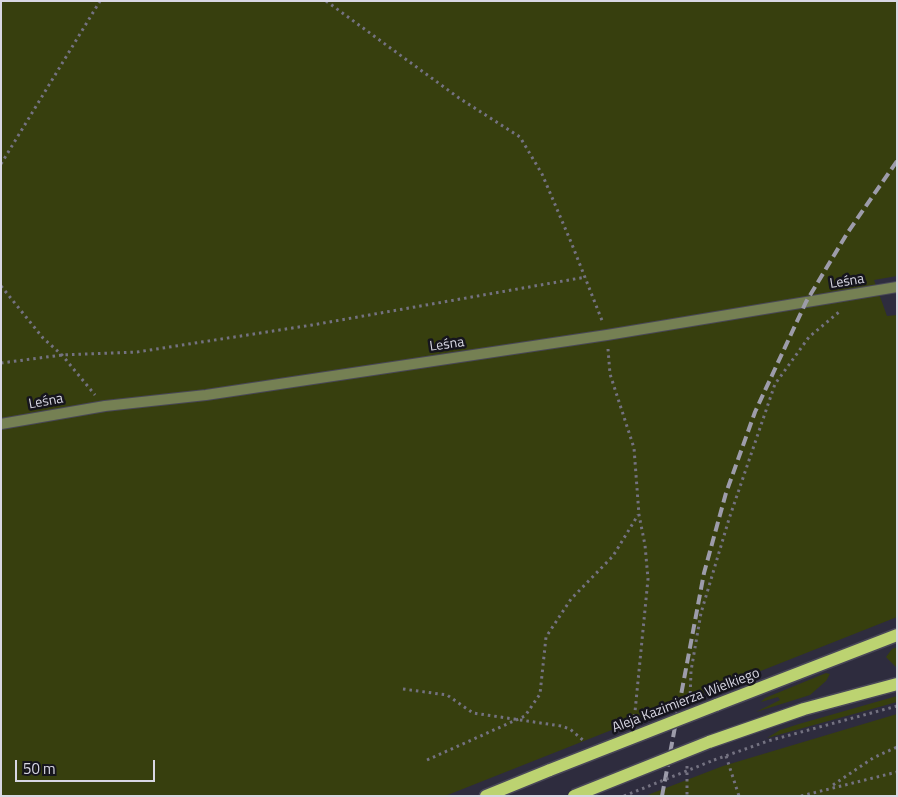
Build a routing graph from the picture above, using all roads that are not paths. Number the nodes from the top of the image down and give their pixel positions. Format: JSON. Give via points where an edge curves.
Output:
{"nodes":[{"id":1,"x":897,"y":287,"type":"edge"},
{"id":2,"x":1,"y":424,"type":"edge"},
{"id":3,"x":897,"y":634,"type":"edge"},
{"id":4,"x":897,"y":684,"type":"edge"},
{"id":5,"x":486,"y":796,"type":"edge"},
{"id":6,"x":574,"y":796,"type":"edge"}],
"edges":[{"from":1,"to":2,"type":"street","name":"Leśna","via":[[607,335],[105,406]]},
{"from":3,"to":5,"type":"main road","name":"Aleja Kazimierza Wielkiego","bridge":true},
{"from":4,"to":6,"type":"main road","bridge":true,"via":[[804,709],[708,742]]}]}
